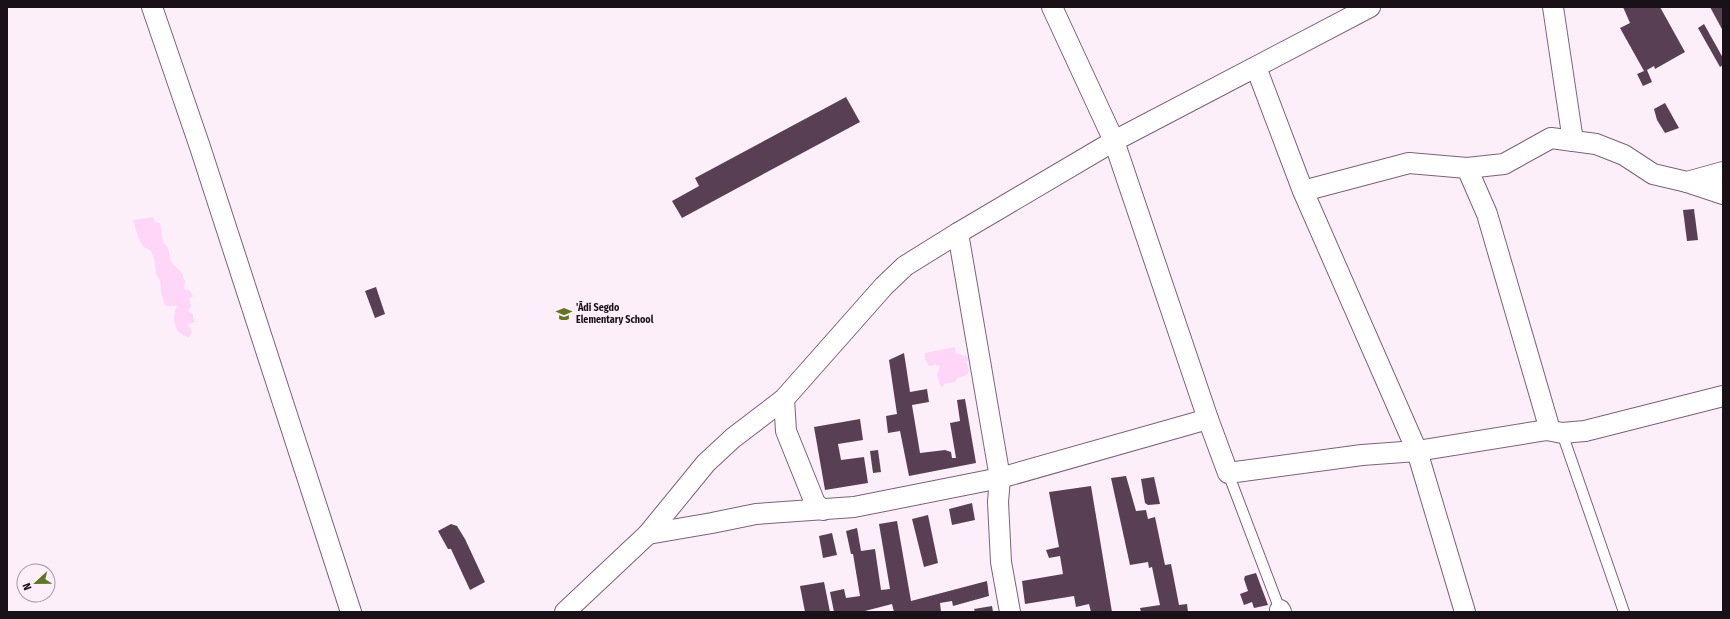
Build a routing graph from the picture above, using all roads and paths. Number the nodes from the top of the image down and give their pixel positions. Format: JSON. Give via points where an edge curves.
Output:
{"nodes":[{"id":1,"x":152,"y":7,"type":"edge"},
{"id":2,"x":1052,"y":7,"type":"edge"},
{"id":3,"x":1370,"y":7,"type":"edge"},
{"id":4,"x":1553,"y":7,"type":"edge"},
{"id":5,"x":1256,"y":66,"type":"junction"},
{"id":6,"x":1114,"y":141,"type":"junction"},
{"id":7,"x":1572,"y":141,"type":"junction"},
{"id":8,"x":1467,"y":168,"type":"junction"},
{"id":9,"x":1723,"y":172,"type":"edge"},
{"id":10,"x":1687,"y":182,"type":"junction"},
{"id":11,"x":1303,"y":191,"type":"junction"},
{"id":12,"x":1723,"y":194,"type":"edge"},
{"id":13,"x":958,"y":233,"type":"junction"},
{"id":14,"x":1723,"y":396,"type":"edge"},
{"id":15,"x":784,"y":399,"type":"junction"},
{"id":16,"x":1208,"y":419,"type":"junction"},
{"id":17,"x":1556,"y":432,"type":"junction"},
{"id":18,"x":1417,"y":450,"type":"junction"},
{"id":19,"x":1228,"y":473,"type":"junction"},
{"id":20,"x":1000,"y":478,"type":"junction"},
{"id":21,"x":823,"y":510,"type":"junction"},
{"id":22,"x":648,"y":534,"type":"junction"},
{"id":23,"x":1281,"y":611,"type":"edge"},
{"id":24,"x":351,"y":612,"type":"edge"},
{"id":25,"x":565,"y":612,"type":"edge"},
{"id":26,"x":1010,"y":612,"type":"edge"},
{"id":27,"x":1465,"y":612,"type":"edge"},
{"id":28,"x":1624,"y":612,"type":"edge"}],
"edges":[{"from":1,"to":24,"type":"street"},
{"from":2,"to":6,"type":"street"},
{"from":3,"to":5,"type":"street"},
{"from":4,"to":7,"type":"street"},
{"from":5,"to":6,"type":"street"},
{"from":5,"to":11,"type":"street"},
{"from":6,"to":13,"type":"street"},
{"from":6,"to":16,"type":"street"},
{"from":7,"to":8,"type":"street","via":[[1551,138],[1504,164]]},
{"from":7,"to":10,"type":"street","via":[[1596,144],[1624,155],[1653,174]]},
{"from":8,"to":11,"type":"street","via":[[1409,163]]},
{"from":8,"to":17,"type":"street","via":[[1487,214]]},
{"from":9,"to":10,"type":"street"},
{"from":10,"to":12,"type":"street"},
{"from":11,"to":18,"type":"street"},
{"from":13,"to":15,"type":"street","via":[[905,266],[884,286]]},
{"from":13,"to":20,"type":"street"},
{"from":14,"to":17,"type":"street","via":[[1585,430]]},
{"from":15,"to":21,"type":"street","via":[[786,431],[815,503]]},
{"from":15,"to":22,"type":"street","via":[[733,438],[706,464]]},
{"from":16,"to":19,"type":"street"},
{"from":16,"to":20,"type":"street"},
{"from":17,"to":18,"type":"street"},
{"from":17,"to":28,"type":"lane"},
{"from":18,"to":19,"type":"street"},
{"from":18,"to":27,"type":"street"},
{"from":19,"to":23,"type":"lane"},
{"from":20,"to":21,"type":"street","via":[[854,507]]},
{"from":20,"to":26,"type":"street","via":[[998,502],[1002,562]]},
{"from":21,"to":22,"type":"street","via":[[756,514]]},
{"from":22,"to":25,"type":"street"}]}
